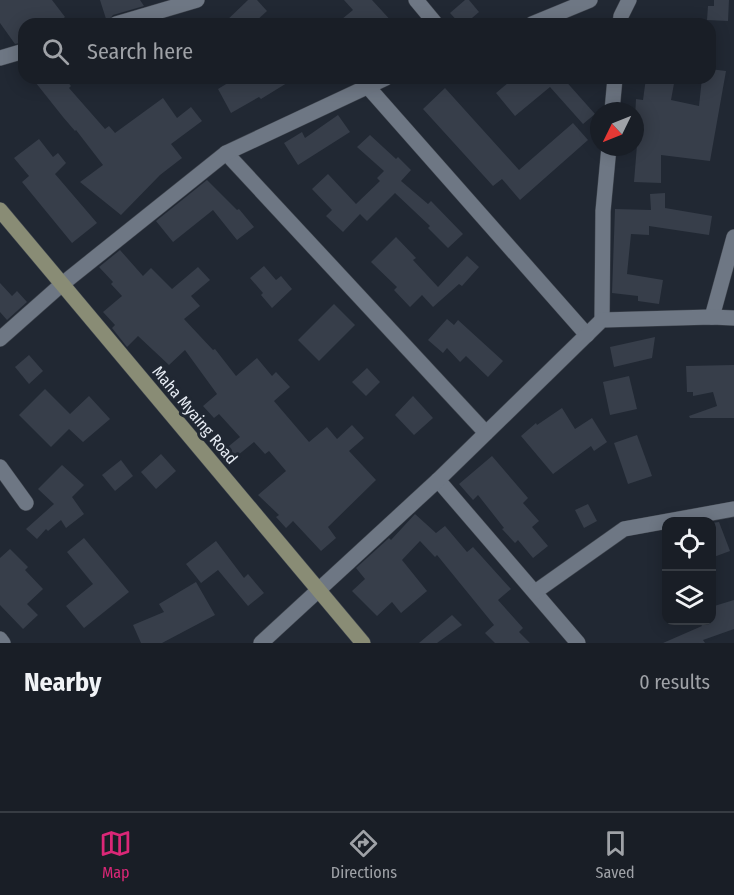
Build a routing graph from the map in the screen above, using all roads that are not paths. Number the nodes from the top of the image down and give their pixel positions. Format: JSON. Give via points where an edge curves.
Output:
{"nodes":[{"id":1,"x":197,"y":0,"type":"edge"},
{"id":2,"x":416,"y":0,"type":"edge"},
{"id":3,"x":590,"y":0,"type":"edge"},
{"id":4,"x":629,"y":0,"type":"edge"},
{"id":5,"x":136,"y":18,"type":"edge"},
{"id":6,"x":431,"y":18,"type":"edge"},
{"id":7,"x":546,"y":18,"type":"edge"},
{"id":8,"x":621,"y":18,"type":"edge"},
{"id":9,"x":18,"y":53,"type":"edge"},
{"id":10,"x":0,"y":58,"type":"edge"},
{"id":11,"x":374,"y":84,"type":"edge"},
{"id":12,"x":614,"y":84,"type":"edge"},
{"id":13,"x":368,"y":87,"type":"junction"},
{"id":14,"x":613,"y":102,"type":"edge"},
{"id":15,"x":226,"y":153,"type":"junction"},
{"id":16,"x":608,"y":156,"type":"edge"},
{"id":17,"x":0,"y":210,"type":"edge"},
{"id":18,"x":734,"y":237,"type":"edge"},
{"id":19,"x":61,"y":285,"type":"junction"},
{"id":20,"x":712,"y":317,"type":"junction"},
{"id":21,"x":734,"y":318,"type":"edge"},
{"id":22,"x":602,"y":320,"type":"junction"},
{"id":23,"x":586,"y":335,"type":"junction"},
{"id":24,"x":0,"y":339,"type":"edge"},
{"id":25,"x":486,"y":433,"type":"junction"},
{"id":26,"x":0,"y":467,"type":"edge"},
{"id":27,"x":438,"y":480,"type":"junction"},
{"id":28,"x":26,"y":503,"type":"dead end"},
{"id":29,"x":734,"y":509,"type":"edge"},
{"id":30,"x":319,"y":590,"type":"junction"},
{"id":31,"x":535,"y":592,"type":"junction"},
{"id":32,"x":0,"y":639,"type":"edge"},
{"id":33,"x":3,"y":643,"type":"edge"},
{"id":34,"x":261,"y":643,"type":"edge"},
{"id":35,"x":363,"y":643,"type":"edge"},
{"id":36,"x":578,"y":643,"type":"edge"}],
"edges":[{"from":1,"to":5,"type":"street"},
{"from":2,"to":6,"type":"street"},
{"from":3,"to":7,"type":"street"},
{"from":4,"to":8,"type":"street"},
{"from":9,"to":10,"type":"street"},
{"from":11,"to":13,"type":"street"},
{"from":12,"to":14,"type":"street"},
{"from":13,"to":15,"type":"street"},
{"from":13,"to":23,"type":"street"},
{"from":15,"to":19,"type":"street"},
{"from":15,"to":25,"type":"street"},
{"from":16,"to":22,"type":"street","via":[[603,211]]},
{"from":17,"to":19,"type":"street","name":"Maha Myaing Road"},
{"from":18,"to":20,"type":"street"},
{"from":19,"to":24,"type":"street"},
{"from":19,"to":30,"type":"street","name":"Maha Myaing Road"},
{"from":20,"to":21,"type":"street"},
{"from":20,"to":22,"type":"street"},
{"from":22,"to":23,"type":"street"},
{"from":23,"to":25,"type":"street"},
{"from":25,"to":27,"type":"street"},
{"from":26,"to":28,"type":"street"},
{"from":27,"to":30,"type":"street"},
{"from":27,"to":31,"type":"street"},
{"from":29,"to":31,"type":"street","via":[[624,529]]},
{"from":30,"to":34,"type":"street"},
{"from":30,"to":35,"type":"street","name":"Maha Myaing Road"},
{"from":31,"to":36,"type":"street"},
{"from":32,"to":33,"type":"street"}]}
